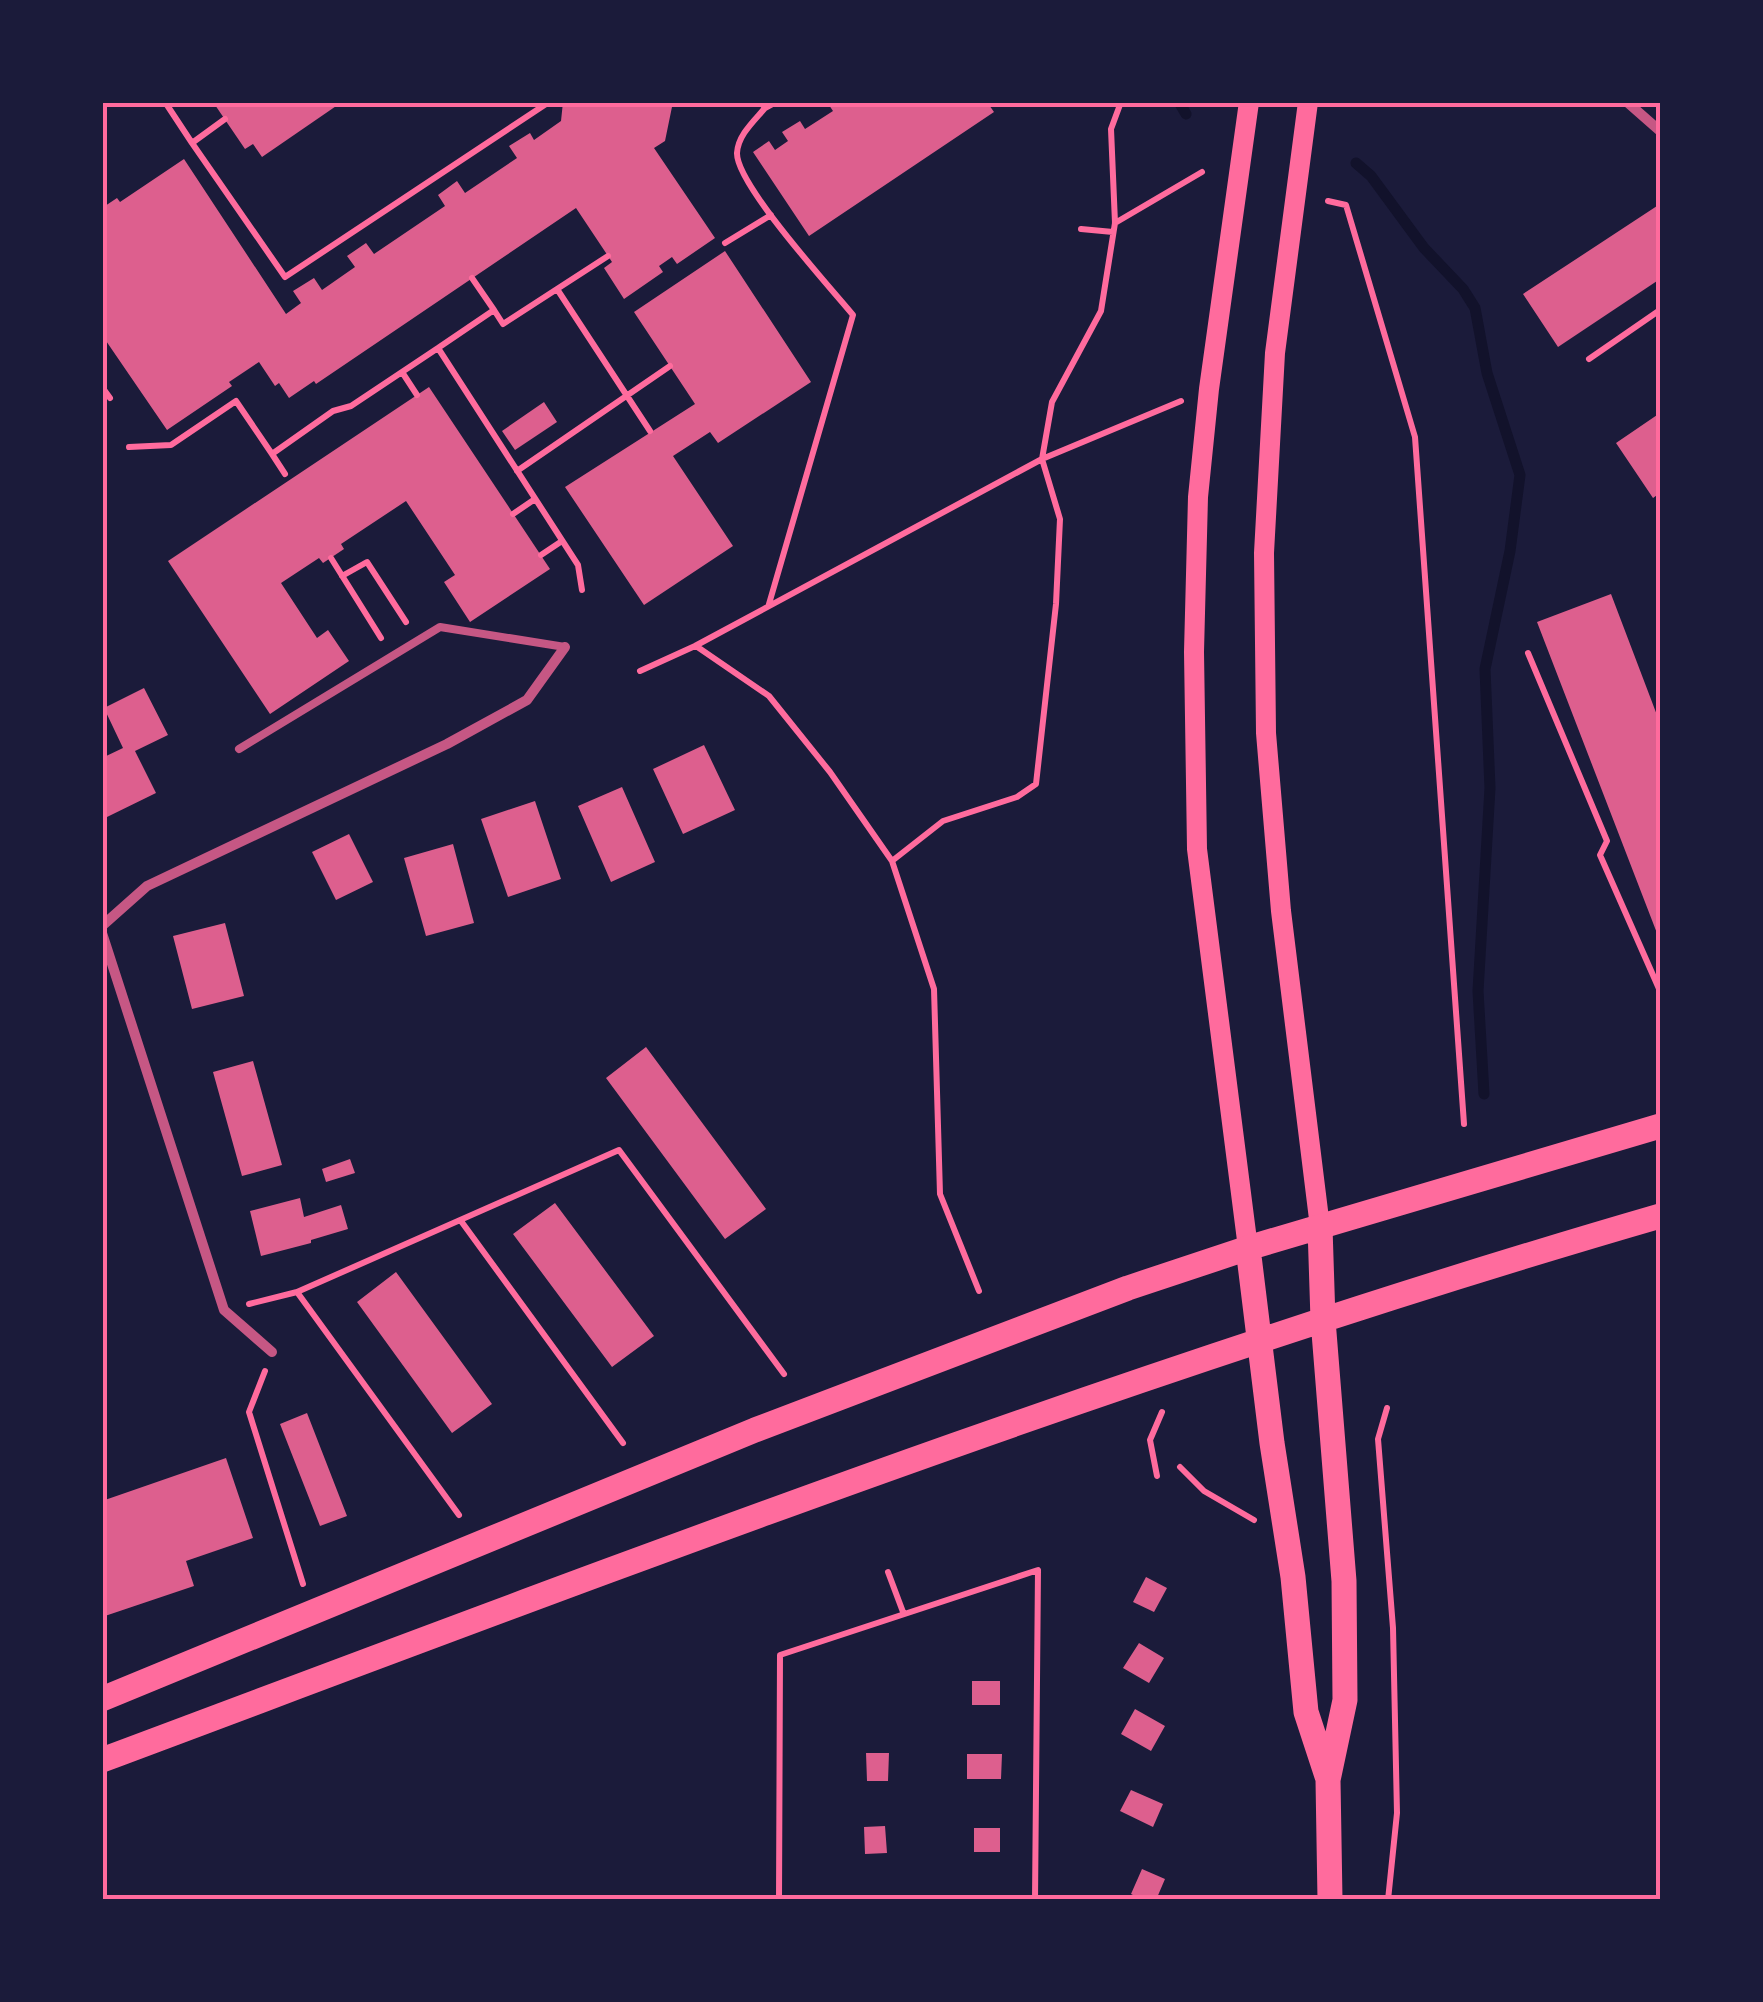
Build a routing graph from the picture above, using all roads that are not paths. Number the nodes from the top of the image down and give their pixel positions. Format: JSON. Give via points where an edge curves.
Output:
{"nodes":[{"id":1,"x":1249,"y":102,"type":"edge"},
{"id":2,"x":1308,"y":102,"type":"edge"},
{"id":3,"x":1630,"y":103,"type":"edge"},
{"id":4,"x":1660,"y":131,"type":"edge"},
{"id":5,"x":565,"y":647,"type":"joint"},
{"id":6,"x":239,"y":749,"type":"dead end"},
{"id":7,"x":102,"y":930,"type":"edge"},
{"id":8,"x":1660,"y":1126,"type":"edge"},
{"id":9,"x":1660,"y":1216,"type":"edge"},
{"id":10,"x":1320,"y":1226,"type":"junction"},
{"id":11,"x":1248,"y":1248,"type":"junction"},
{"id":12,"x":1323,"y":1320,"type":"junction"},
{"id":13,"x":1262,"y":1340,"type":"junction"},
{"id":14,"x":272,"y":1352,"type":"road end"},
{"id":15,"x":102,"y":1699,"type":"edge"},
{"id":16,"x":102,"y":1760,"type":"edge"},
{"id":17,"x":1328,"y":1780,"type":"junction"},
{"id":18,"x":1330,"y":1900,"type":"edge"}],
"edges":[{"from":1,"to":11,"type":"main road","via":[[1209,389],[1194,633],[1197,849]]},
{"from":2,"to":10,"type":"main road","via":[[1275,353],[1264,571],[1268,752],[1281,911]]},
{"from":3,"to":4,"type":"street"},
{"from":5,"to":6,"type":"lane","via":[[440,628]]},
{"from":5,"to":7,"type":"street","via":[[528,700],[147,886]]},
{"from":7,"to":14,"type":"street","via":[[224,1310]]},
{"from":8,"to":10,"type":"main road"},
{"from":9,"to":12,"type":"main road"},
{"from":10,"to":11,"type":"main road"},
{"from":10,"to":12,"type":"main road"},
{"from":11,"to":13,"type":"main road"},
{"from":11,"to":15,"type":"main road","via":[[756,1430]]},
{"from":12,"to":13,"type":"main road"},
{"from":12,"to":17,"type":"main road","via":[[1345,1700]]},
{"from":13,"to":16,"type":"main road","via":[[891,1466]]},
{"from":13,"to":17,"type":"main road","via":[[1306,1712]]},
{"from":17,"to":18,"type":"main road"}]}
